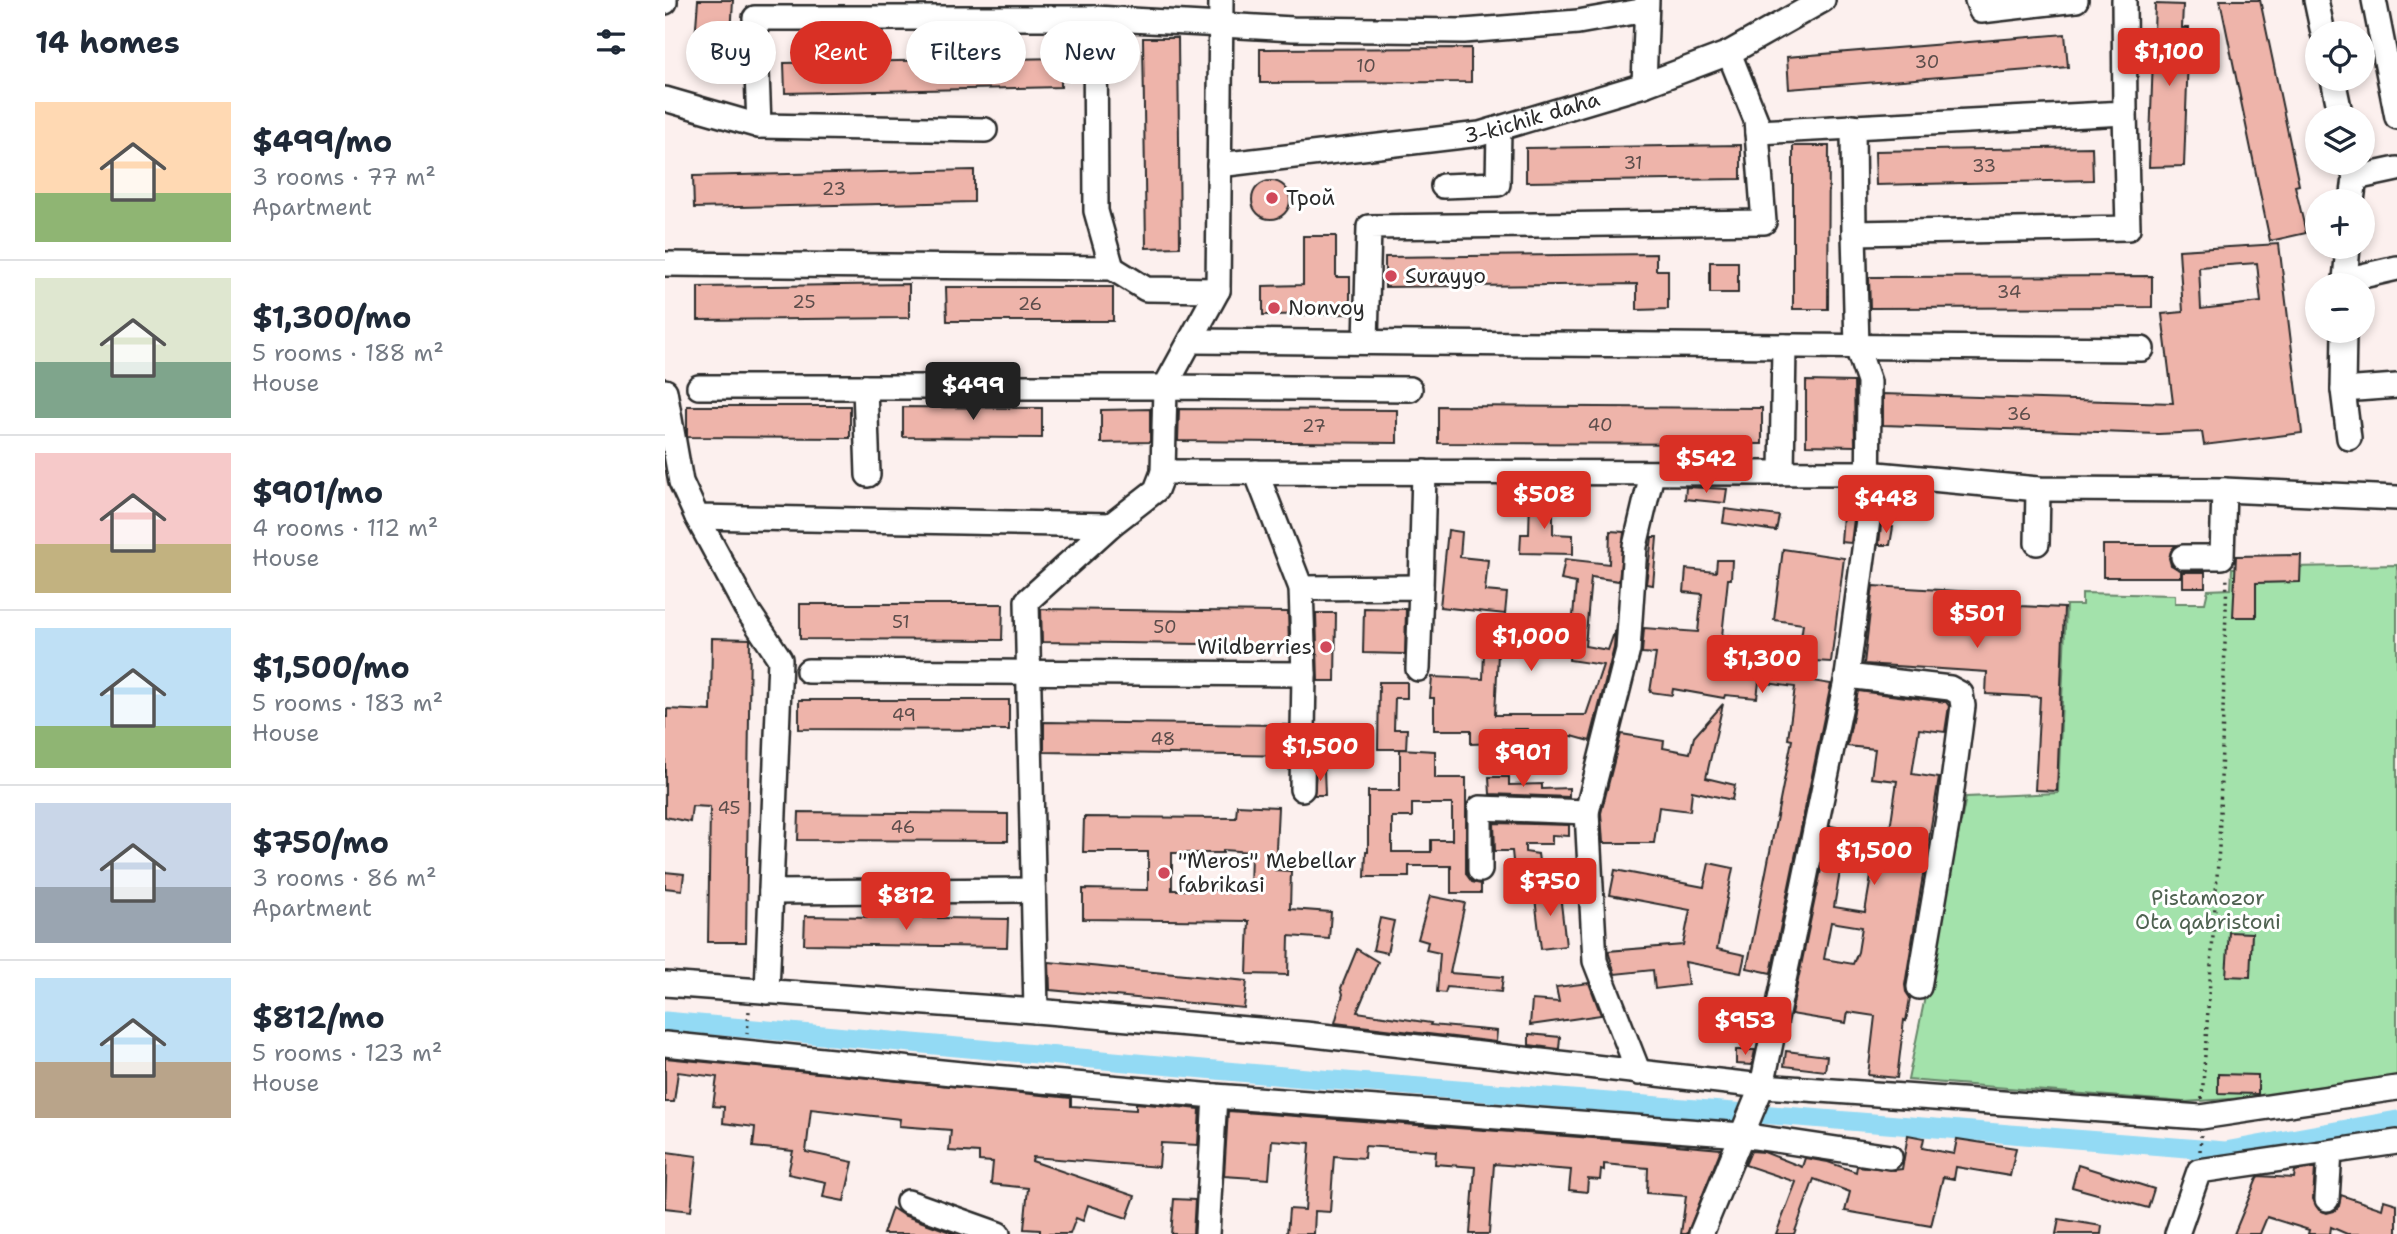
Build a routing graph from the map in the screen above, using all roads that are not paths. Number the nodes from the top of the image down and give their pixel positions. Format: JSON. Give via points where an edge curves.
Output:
{"nodes":[{"id":1,"x":1221,"y":0,"type":"edge"},
{"id":2,"x":1823,"y":0,"type":"edge"},
{"id":3,"x":1977,"y":0,"type":"edge"},
{"id":4,"x":2076,"y":0,"type":"edge"},
{"id":5,"x":2124,"y":0,"type":"edge"},
{"id":6,"x":2316,"y":0,"type":"edge"},
{"id":7,"x":2374,"y":0,"type":"edge"},
{"id":8,"x":1646,"y":5,"type":"edge"},
{"id":9,"x":1095,"y":18,"type":"junction"},
{"id":10,"x":2320,"y":21,"type":"edge"},
{"id":11,"x":1221,"y":24,"type":"junction"},
{"id":12,"x":1729,"y":53,"type":"junction"},
{"id":13,"x":1644,"y":85,"type":"junction"},
{"id":14,"x":665,"y":99,"type":"edge"},
{"id":15,"x":2125,"y":113,"type":"junction"},
{"id":16,"x":2397,"y":117,"type":"edge"},
{"id":17,"x":759,"y":126,"type":"junction"},
{"id":18,"x":1853,"y":126,"type":"junction"},
{"id":19,"x":1499,"y":128,"type":"junction"},
{"id":20,"x":985,"y":130,"type":"dead end"},
{"id":21,"x":1757,"y":132,"type":"junction"},
{"id":22,"x":1219,"y":165,"type":"junction"},
{"id":23,"x":2397,"y":169,"type":"edge"},
{"id":24,"x":2375,"y":170,"type":"edge"},
{"id":25,"x":1443,"y":186,"type":"dead end"},
{"id":26,"x":1854,"y":233,"type":"junction"},
{"id":27,"x":665,"y":264,"type":"edge"},
{"id":28,"x":1112,"y":268,"type":"junction"},
{"id":29,"x":2397,"y":268,"type":"edge"},
{"id":30,"x":2375,"y":274,"type":"edge"},
{"id":31,"x":1218,"y":290,"type":"junction"},
{"id":32,"x":1191,"y":341,"type":"junction"},
{"id":33,"x":1366,"y":342,"type":"junction"},
{"id":34,"x":2344,"y":343,"type":"edge"},
{"id":35,"x":1784,"y":346,"type":"junction"},
{"id":36,"x":1857,"y":347,"type":"junction"},
{"id":37,"x":2142,"y":349,"type":"dead end"},
{"id":38,"x":2397,"y":386,"type":"edge"},
{"id":39,"x":699,"y":387,"type":"dead end"},
{"id":40,"x":866,"y":387,"type":"junction"},
{"id":41,"x":1165,"y":387,"type":"junction"},
{"id":42,"x":1410,"y":389,"type":"dead end"},
{"id":43,"x":2343,"y":390,"type":"junction"},
{"id":44,"x":665,"y":391,"type":"edge"},
{"id":45,"x":2349,"y":438,"type":"dead end"},
{"id":46,"x":1782,"y":471,"type":"junction"},
{"id":47,"x":1163,"y":472,"type":"junction"},
{"id":48,"x":1256,"y":472,"type":"junction"},
{"id":49,"x":1424,"y":472,"type":"junction"},
{"id":50,"x":1867,"y":473,"type":"junction"},
{"id":51,"x":1652,"y":474,"type":"junction"},
{"id":52,"x":868,"y":475,"type":"dead end"},
{"id":53,"x":2038,"y":489,"type":"junction"},
{"id":54,"x":2224,"y":490,"type":"junction"},
{"id":55,"x":2397,"y":498,"type":"edge"},
{"id":56,"x":697,"y":517,"type":"junction"},
{"id":57,"x":1111,"y":525,"type":"junction"},
{"id":58,"x":2037,"y":543,"type":"dead end"},
{"id":59,"x":2183,"y":556,"type":"dead end"},
{"id":60,"x":1421,"y":587,"type":"junction"},
{"id":61,"x":1301,"y":588,"type":"junction"},
{"id":62,"x":1418,"y":668,"type":"dead end"},
{"id":63,"x":808,"y":671,"type":"dead end"},
{"id":64,"x":1029,"y":673,"type":"junction"},
{"id":65,"x":1304,"y":674,"type":"junction"},
{"id":66,"x":1847,"y":676,"type":"junction"},
{"id":67,"x":1302,"y":789,"type":"dead end"},
{"id":68,"x":1587,"y":812,"type":"junction"},
{"id":69,"x":1480,"y":870,"type":"dead end"},
{"id":70,"x":1033,"y":890,"type":"junction"},
{"id":71,"x":771,"y":892,"type":"junction"},
{"id":72,"x":665,"y":985,"type":"edge"},
{"id":73,"x":1919,"y":987,"type":"dead end"},
{"id":74,"x":758,"y":992,"type":"junction"},
{"id":75,"x":1036,"y":1011,"type":"junction"},
{"id":76,"x":665,"y":1044,"type":"edge"},
{"id":77,"x":1639,"y":1073,"type":"junction"},
{"id":78,"x":1762,"y":1086,"type":"junction"},
{"id":79,"x":2397,"y":1088,"type":"edge"},
{"id":80,"x":1215,"y":1096,"type":"junction"},
{"id":81,"x":1742,"y":1135,"type":"junction"},
{"id":82,"x":2397,"y":1142,"type":"edge"},
{"id":83,"x":2330,"y":1152,"type":"junction"},
{"id":84,"x":1890,"y":1157,"type":"dead end"},
{"id":85,"x":2327,"y":1199,"type":"dead end"},
{"id":86,"x":908,"y":1202,"type":"dead end"},
{"id":87,"x":998,"y":1234,"type":"edge"},
{"id":88,"x":1207,"y":1234,"type":"edge"},
{"id":89,"x":1701,"y":1234,"type":"edge"},
{"id":90,"x":2177,"y":1234,"type":"edge"}],
"edges":[{"from":1,"to":11,"type":"street"},
{"from":2,"to":12,"type":"street","name":"3-kichik daha"},
{"from":3,"to":4,"type":"street","via":[[1981,11]]},
{"from":5,"to":15,"type":"street"},
{"from":6,"to":10,"type":"street"},
{"from":7,"to":16,"type":"street"},
{"from":8,"to":11,"type":"street","via":[[1578,22],[1464,31]]},
{"from":8,"to":13,"type":"street"},
{"from":9,"to":11,"type":"street"},
{"from":9,"to":17,"type":"street","via":[[755,18]]},
{"from":9,"to":28,"type":"street","via":[[1095,211]]},
{"from":11,"to":22,"type":"street"},
{"from":12,"to":13,"type":"street","name":"3-kichik daha"},
{"from":12,"to":21,"type":"street"},
{"from":13,"to":19,"type":"street","name":"3-kichik daha"},
{"from":14,"to":17,"type":"street"},
{"from":15,"to":18,"type":"street"},
{"from":15,"to":26,"type":"street","via":[[2128,228]]},
{"from":17,"to":20,"type":"street"},
{"from":18,"to":21,"type":"street"},
{"from":18,"to":26,"type":"street"},
{"from":19,"to":22,"type":"street","name":"3-kichik daha"},
{"from":19,"to":25,"type":"street","via":[[1498,184]]},
{"from":21,"to":33,"type":"street","via":[[1764,222],[1369,227]]},
{"from":22,"to":31,"type":"street"},
{"from":23,"to":24,"type":"street"},
{"from":26,"to":36,"type":"street"},
{"from":27,"to":28,"type":"street"},
{"from":28,"to":31,"type":"street","via":[[1146,289]]},
{"from":29,"to":30,"type":"street"},
{"from":31,"to":32,"type":"street"},
{"from":32,"to":33,"type":"street"},
{"from":32,"to":41,"type":"street"},
{"from":33,"to":35,"type":"street"},
{"from":34,"to":43,"type":"street"},
{"from":35,"to":36,"type":"street"},
{"from":35,"to":46,"type":"street"},
{"from":36,"to":37,"type":"street"},
{"from":36,"to":50,"type":"street","via":[[1869,382]]},
{"from":38,"to":43,"type":"street"},
{"from":39,"to":40,"type":"street"},
{"from":40,"to":41,"type":"street"},
{"from":40,"to":52,"type":"street"},
{"from":41,"to":42,"type":"street"},
{"from":41,"to":47,"type":"street"},
{"from":43,"to":45,"type":"street"},
{"from":44,"to":56,"type":"street","via":[[681,482]]},
{"from":46,"to":50,"type":"street"},
{"from":46,"to":51,"type":"street"},
{"from":47,"to":48,"type":"street"},
{"from":47,"to":57,"type":"street","via":[[1156,490]]},
{"from":48,"to":49,"type":"street"},
{"from":48,"to":61,"type":"street"},
{"from":49,"to":51,"type":"street"},
{"from":49,"to":60,"type":"street"},
{"from":50,"to":53,"type":"street"},
{"from":50,"to":66,"type":"street","via":[[1868,520]]},
{"from":51,"to":68,"type":"street","via":[[1635,546],[1628,650]]},
{"from":53,"to":54,"type":"street"},
{"from":53,"to":58,"type":"street"},
{"from":54,"to":55,"type":"street"},
{"from":54,"to":59,"type":"street","via":[[2223,556]]},
{"from":56,"to":57,"type":"street"},
{"from":56,"to":71,"type":"street","via":[[780,659]]},
{"from":57,"to":64,"type":"street","via":[[1027,601]]},
{"from":60,"to":61,"type":"street"},
{"from":60,"to":62,"type":"street"},
{"from":61,"to":65,"type":"street"},
{"from":63,"to":64,"type":"street"},
{"from":64,"to":65,"type":"street"},
{"from":64,"to":70,"type":"street"},
{"from":65,"to":67,"type":"street"},
{"from":66,"to":73,"type":"street","via":[[1950,688],[1961,694],[1949,812]]},
{"from":66,"to":78,"type":"street"},
{"from":68,"to":69,"type":"street","via":[[1480,808]]},
{"from":68,"to":77,"type":"street","via":[[1595,961]]},
{"from":70,"to":71,"type":"street"},
{"from":70,"to":75,"type":"street"},
{"from":71,"to":74,"type":"street"},
{"from":72,"to":74,"type":"street"},
{"from":74,"to":75,"type":"street"},
{"from":75,"to":77,"type":"street","via":[[1305,1034]]},
{"from":76,"to":80,"type":"street"},
{"from":77,"to":78,"type":"street"},
{"from":78,"to":79,"type":"street","via":[[2201,1124]]},
{"from":78,"to":81,"type":"street"},
{"from":80,"to":81,"type":"street"},
{"from":80,"to":88,"type":"street"},
{"from":81,"to":84,"type":"street"},
{"from":81,"to":89,"type":"street"},
{"from":82,"to":83,"type":"street"},
{"from":83,"to":85,"type":"street"},
{"from":83,"to":90,"type":"street","via":[[2199,1171]]},
{"from":86,"to":87,"type":"street"}]}
